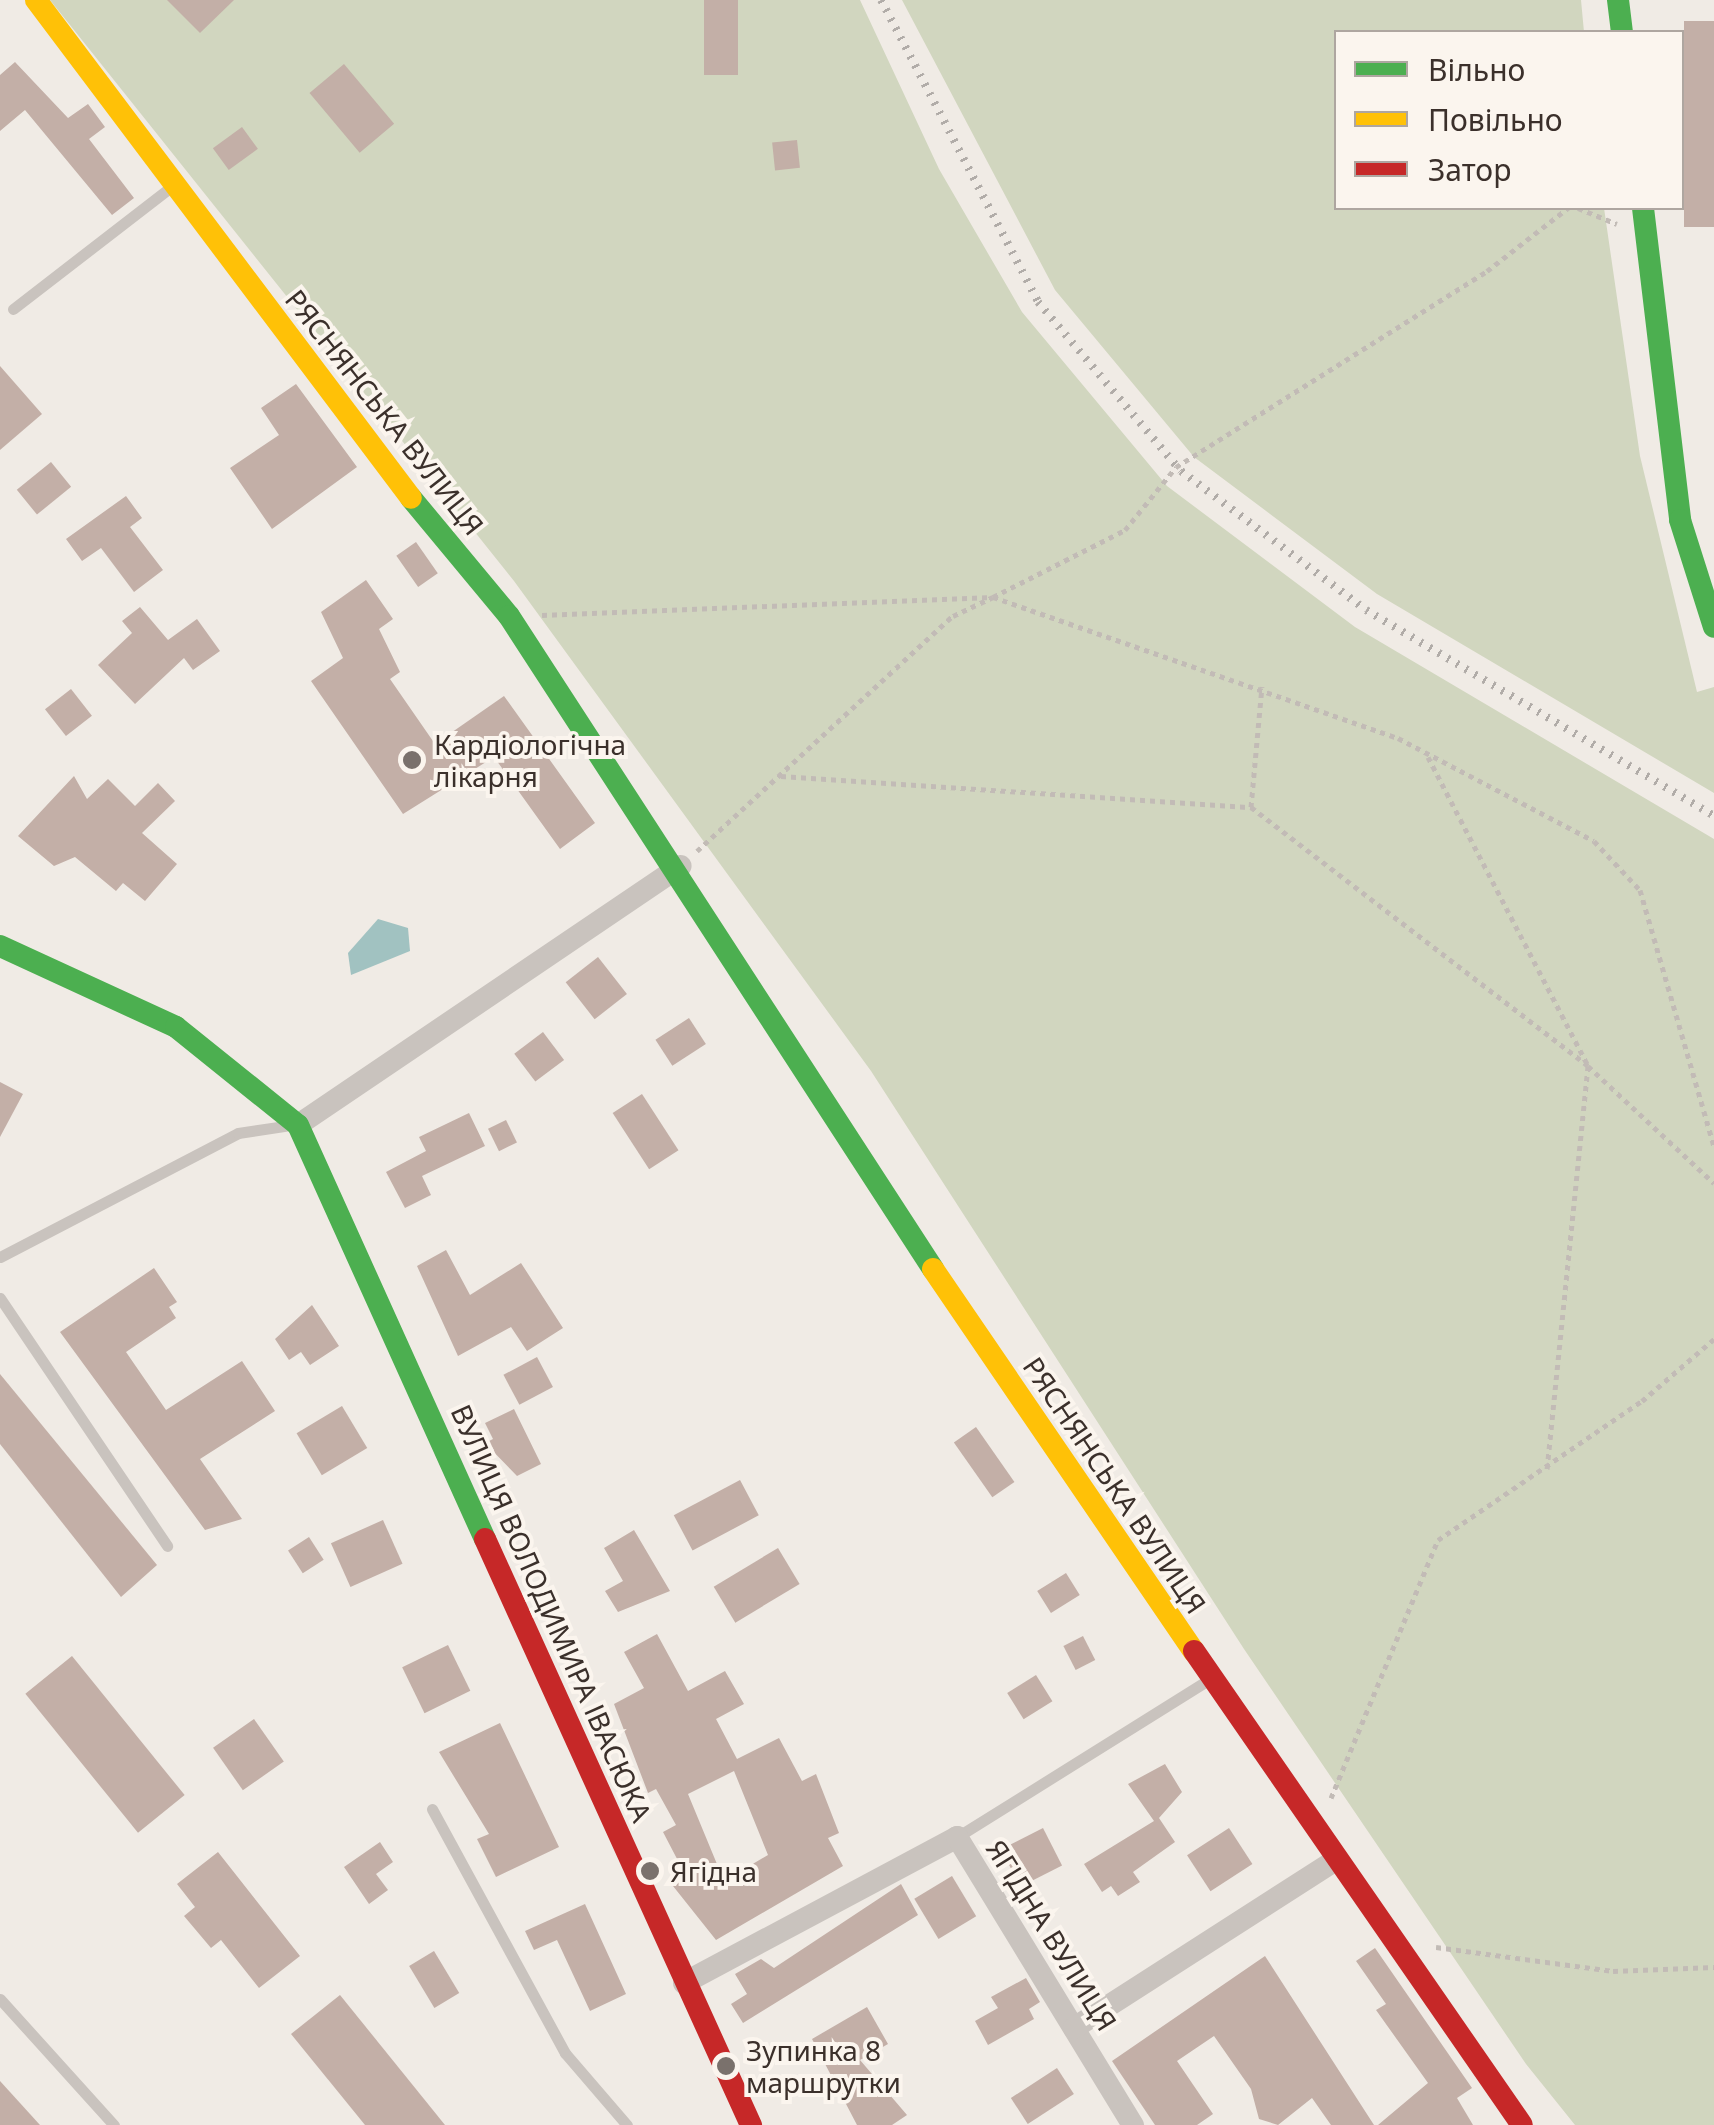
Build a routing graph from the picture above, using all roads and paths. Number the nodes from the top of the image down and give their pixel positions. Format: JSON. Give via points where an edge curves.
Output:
{"nodes":[{"id":1,"x":36,"y":0,"type":"edge"},
{"id":2,"x":1618,"y":0,"type":"edge"},
{"id":3,"x":1622,"y":30,"type":"edge"},
{"id":4,"x":173,"y":185,"type":"junction"},
{"id":5,"x":1565,"y":210,"type":"edge"},
{"id":6,"x":1583,"y":210,"type":"edge"},
{"id":7,"x":1636,"y":213,"type":"edge"},
{"id":8,"x":13,"y":309,"type":"dead end"},
{"id":9,"x":992,"y":597,"type":"junction"},
{"id":10,"x":510,"y":616,"type":"junction"},
{"id":11,"x":1714,"y":627,"type":"edge"},
{"id":12,"x":1262,"y":686,"type":"junction"},
{"id":13,"x":1427,"y":755,"type":"junction"},
{"id":14,"x":781,"y":776,"type":"junction"},
{"id":15,"x":1252,"y":807,"type":"junction"},
{"id":16,"x":680,"y":866,"type":"junction"},
{"id":17,"x":0,"y":946,"type":"edge"},
{"id":18,"x":1588,"y":1066,"type":"junction"},
{"id":19,"x":298,"y":1126,"type":"junction"},
{"id":20,"x":1714,"y":1147,"type":"edge"},
{"id":21,"x":1714,"y":1184,"type":"edge"},
{"id":22,"x":0,"y":1257,"type":"edge"},
{"id":23,"x":0,"y":1298,"type":"edge"},
{"id":24,"x":1714,"y":1339,"type":"edge"},
{"id":25,"x":1547,"y":1469,"type":"junction"},
{"id":26,"x":167,"y":1546,"type":"dead end"},
{"id":27,"x":1211,"y":1678,"type":"junction"},
{"id":28,"x":432,"y":1809,"type":"dead end"},
{"id":29,"x":1317,"y":1833,"type":"junction"},
{"id":30,"x":956,"y":1837,"type":"junction"},
{"id":31,"x":1336,"y":1860,"type":"junction"},
{"id":32,"x":1393,"y":1941,"type":"junction"},
{"id":33,"x":1714,"y":1968,"type":"edge"},
{"id":34,"x":684,"y":1983,"type":"junction"},
{"id":35,"x":0,"y":1998,"type":"edge"},
{"id":36,"x":1074,"y":2028,"type":"junction"},
{"id":37,"x":114,"y":2125,"type":"edge"},
{"id":38,"x":627,"y":2125,"type":"edge"},
{"id":39,"x":751,"y":2125,"type":"edge"},
{"id":40,"x":1134,"y":2125,"type":"edge"},
{"id":41,"x":1522,"y":2125,"type":"edge"}],
"edges":[{"from":1,"to":4,"type":"street","name":"РЯСНЯНСЬКА ВУЛИЦЯ"},
{"from":2,"to":3,"type":"street"},
{"from":4,"to":8,"type":"lane"},
{"from":4,"to":10,"type":"street","name":"РЯСНЯНСЬКА ВУЛИЦЯ","via":[[356,432]]},
{"from":5,"to":9,"type":"path","via":[[1486,271],[1176,467],[1124,530]]},
{"from":6,"to":7,"type":"path","via":[[1629,229]]},
{"from":7,"to":11,"type":"street","via":[[1680,520]]},
{"from":9,"to":10,"type":"path"},
{"from":9,"to":12,"type":"path"},
{"from":9,"to":14,"type":"path","via":[[953,616]]},
{"from":10,"to":16,"type":"street","name":"РЯСНЯНСЬКА ВУЛИЦЯ"},
{"from":12,"to":13,"type":"path"},
{"from":12,"to":15,"type":"path"},
{"from":13,"to":18,"type":"path"},
{"from":13,"to":20,"type":"path","via":[[1594,841],[1640,890]]},
{"from":14,"to":15,"type":"path"},
{"from":14,"to":16,"type":"path"},
{"from":15,"to":18,"type":"path"},
{"from":16,"to":19,"type":"street"},
{"from":16,"to":27,"type":"street","name":"РЯСНЯНСЬКА ВУЛИЦЯ","via":[[984,1347]]},
{"from":17,"to":19,"type":"street","via":[[176,1028]]},
{"from":18,"to":21,"type":"path"},
{"from":18,"to":25,"type":"path"},
{"from":19,"to":22,"type":"lane","via":[[238,1133]]},
{"from":19,"to":34,"type":"street","name":"ВУЛИЦЯ ВОЛОДИМИРА ІВАСЮКА"},
{"from":23,"to":26,"type":"lane"},
{"from":24,"to":25,"type":"path"},
{"from":25,"to":29,"type":"path","via":[[1438,1540]]},
{"from":27,"to":29,"type":"street","name":"РЯСНЯНСЬКА ВУЛИЦЯ"},
{"from":27,"to":30,"type":"lane"},
{"from":28,"to":38,"type":"lane","via":[[564,2052]]},
{"from":29,"to":31,"type":"street","name":"РЯСНЯНСЬКА ВУЛИЦЯ"},
{"from":30,"to":34,"type":"street","name":"ЯГІДНА ВУЛИЦЯ"},
{"from":30,"to":36,"type":"street","name":"ЯГІДНА ВУЛИЦЯ"},
{"from":31,"to":32,"type":"street","name":"РЯСНЯНСЬКА ВУЛИЦЯ"},
{"from":31,"to":36,"type":"street"},
{"from":32,"to":33,"type":"path","via":[[1614,1971]]},
{"from":32,"to":41,"type":"street","name":"РЯСНЯНСЬКА ВУЛИЦЯ"},
{"from":34,"to":39,"type":"street","name":"ВУЛИЦЯ ВОЛОДИМИРА ІВАСЮКА"},
{"from":35,"to":37,"type":"lane"},
{"from":36,"to":40,"type":"street","name":"ЯГІДНА ВУЛИЦЯ"}]}
